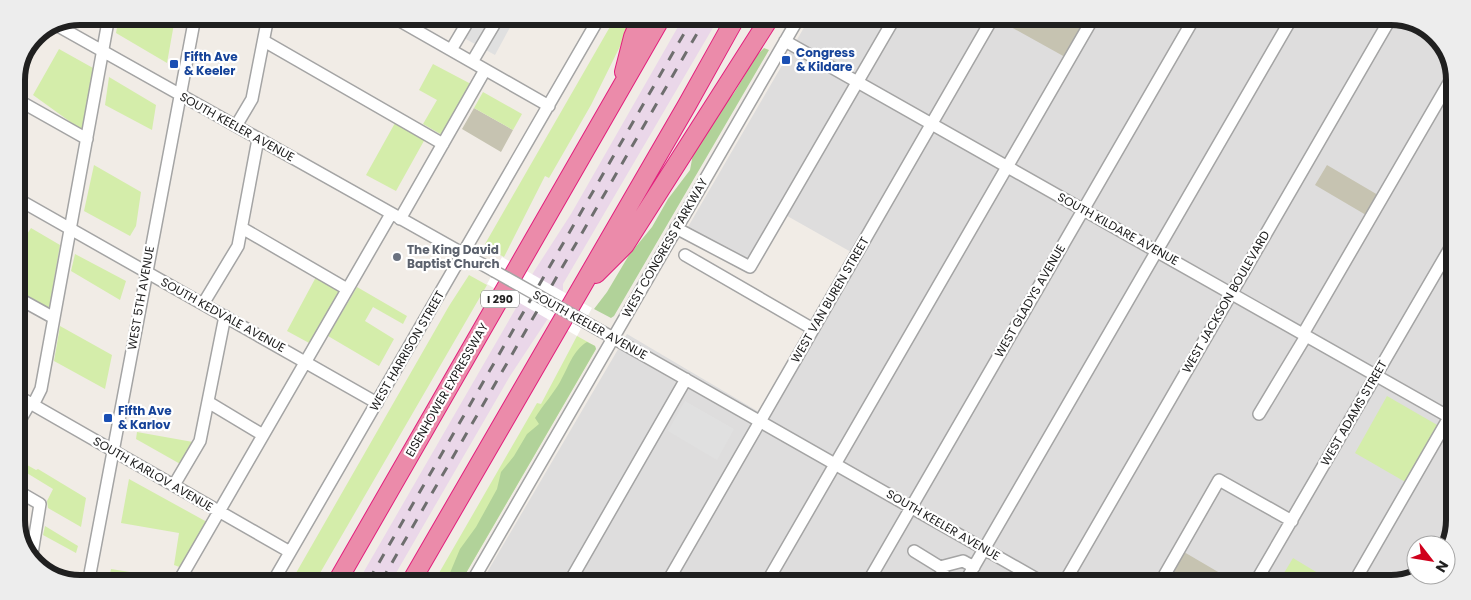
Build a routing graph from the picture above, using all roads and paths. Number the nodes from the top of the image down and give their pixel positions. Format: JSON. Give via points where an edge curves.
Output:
{"nodes":[{"id":1,"x":107,"y":25,"type":"edge"},
{"id":2,"x":193,"y":25,"type":"edge"},
{"id":3,"x":267,"y":25,"type":"edge"},
{"id":4,"x":407,"y":25,"type":"edge"},
{"id":5,"x":466,"y":25,"type":"edge"},
{"id":6,"x":494,"y":25,"type":"edge"},
{"id":7,"x":595,"y":25,"type":"edge"},
{"id":8,"x":638,"y":25,"type":"edge"},
{"id":9,"x":657,"y":25,"type":"edge"},
{"id":10,"x":731,"y":25,"type":"edge"},
{"id":11,"x":765,"y":25,"type":"edge"},
{"id":12,"x":794,"y":25,"type":"edge"},
{"id":13,"x":891,"y":25,"type":"edge"},
{"id":14,"x":989,"y":25,"type":"edge"},
{"id":15,"x":1089,"y":25,"type":"edge"},
{"id":16,"x":1190,"y":25,"type":"edge"},
{"id":17,"x":1287,"y":25,"type":"edge"},
{"id":18,"x":1387,"y":25,"type":"edge"},
{"id":19,"x":62,"y":28,"type":"edge"},
{"id":20,"x":264,"y":41,"type":"junction"},
{"id":21,"x":785,"y":41,"type":"junction"},
{"id":22,"x":451,"y":50,"type":"junction"},
{"id":23,"x":103,"y":51,"type":"junction"},
{"id":24,"x":472,"y":62,"type":"junction"},
{"id":25,"x":485,"y":70,"type":"junction"},
{"id":26,"x":858,"y":82,"type":"junction"},
{"id":27,"x":1446,"y":88,"type":"edge"},
{"id":28,"x":180,"y":94,"type":"junction"},
{"id":29,"x":619,"y":94,"type":"junction"},
{"id":30,"x":25,"y":104,"type":"edge"},
{"id":31,"x":549,"y":106,"type":"junction"},
{"id":32,"x":932,"y":124,"type":"junction"},
{"id":33,"x":236,"y":126,"type":"junction"},
{"id":34,"x":87,"y":139,"type":"junction"},
{"id":35,"x":258,"y":139,"type":"junction"},
{"id":36,"x":443,"y":144,"type":"junction"},
{"id":37,"x":1007,"y":167,"type":"junction"},
{"id":38,"x":25,"y":203,"type":"edge"},
{"id":39,"x":1083,"y":210,"type":"junction"},
{"id":40,"x":395,"y":216,"type":"junction"},
{"id":41,"x":70,"y":228,"type":"junction"},
{"id":42,"x":242,"y":228,"type":"junction"},
{"id":43,"x":676,"y":228,"type":"junction"},
{"id":44,"x":1156,"y":251,"type":"junction"},
{"id":45,"x":463,"y":254,"type":"junction"},
{"id":46,"x":685,"y":255,"type":"dead end"},
{"id":47,"x":1446,"y":256,"type":"edge"},
{"id":48,"x":146,"y":272,"type":"junction"},
{"id":49,"x":347,"y":289,"type":"junction"},
{"id":50,"x":578,"y":292,"type":"junction"},
{"id":51,"x":1231,"y":293,"type":"junction"},
{"id":52,"x":25,"y":302,"type":"edge"},
{"id":53,"x":203,"y":304,"type":"junction"},
{"id":54,"x":225,"y":316,"type":"junction"},
{"id":55,"x":54,"y":318,"type":"junction"},
{"id":56,"x":813,"y":329,"type":"junction"},
{"id":57,"x":1305,"y":335,"type":"junction"},
{"id":58,"x":613,"y":338,"type":"junction"},
{"id":59,"x":305,"y":361,"type":"junction"},
{"id":60,"x":1376,"y":376,"type":"junction"},
{"id":61,"x":686,"y":379,"type":"junction"},
{"id":62,"x":25,"y":400,"type":"edge"},
{"id":63,"x":208,"y":402,"type":"junction"},
{"id":64,"x":377,"y":402,"type":"junction"},
{"id":65,"x":31,"y":404,"type":"junction"},
{"id":66,"x":25,"y":413,"type":"edge"},
{"id":67,"x":1446,"y":413,"type":"edge"},
{"id":68,"x":1259,"y":414,"type":"dead end"},
{"id":69,"x":760,"y":421,"type":"junction"},
{"id":70,"x":1446,"y":425,"type":"edge"},
{"id":71,"x":263,"y":435,"type":"junction"},
{"id":72,"x":113,"y":451,"type":"junction"},
{"id":73,"x":835,"y":464,"type":"junction"},
{"id":74,"x":174,"y":485,"type":"junction"},
{"id":75,"x":25,"y":495,"type":"edge"},
{"id":76,"x":911,"y":507,"type":"junction"},
{"id":77,"x":219,"y":511,"type":"junction"},
{"id":78,"x":1292,"y":521,"type":"junction"},
{"id":79,"x":33,"y":548,"type":"edge"},
{"id":80,"x":984,"y":549,"type":"junction"},
{"id":81,"x":914,"y":551,"type":"dead end"},
{"id":82,"x":290,"y":552,"type":"junction"},
{"id":83,"x":940,"y":567,"type":"junction"},
{"id":84,"x":974,"y":567,"type":"junction"},
{"id":85,"x":90,"y":575,"type":"edge"},
{"id":86,"x":183,"y":575,"type":"edge"},
{"id":87,"x":277,"y":575,"type":"edge"},
{"id":88,"x":341,"y":575,"type":"edge"},
{"id":89,"x":415,"y":575,"type":"edge"},
{"id":90,"x":475,"y":575,"type":"edge"},
{"id":91,"x":573,"y":575,"type":"edge"},
{"id":92,"x":671,"y":575,"type":"edge"},
{"id":93,"x":771,"y":575,"type":"edge"},
{"id":94,"x":872,"y":575,"type":"edge"},
{"id":95,"x":944,"y":575,"type":"edge"},
{"id":96,"x":969,"y":575,"type":"edge"},
{"id":97,"x":1031,"y":575,"type":"edge"},
{"id":98,"x":1069,"y":575,"type":"edge"},
{"id":99,"x":1165,"y":575,"type":"edge"},
{"id":100,"x":1260,"y":575,"type":"edge"},
{"id":101,"x":1358,"y":575,"type":"edge"}],
"edges":[{"from":1,"to":23,"type":"street"},
{"from":2,"to":28,"type":"street","name":"WEST 5TH AVENUE"},
{"from":3,"to":20,"type":"street"},
{"from":4,"to":22,"type":"street"},
{"from":5,"to":22,"type":"street"},
{"from":6,"to":24,"type":"street"},
{"from":7,"to":31,"type":"street","name":"WEST HARRISON STREET"},
{"from":8,"to":29,"type":"highway"},
{"from":9,"to":29,"type":"highway","name":"EISENHOWER EXPRESSWAY","number":"I 290"},
{"from":10,"to":50,"type":"highway"},
{"from":11,"to":50,"type":"highway","via":[[625,245]]},
{"from":12,"to":21,"type":"street","name":"WEST CONGRESS PARKWAY"},
{"from":13,"to":26,"type":"street"},
{"from":14,"to":32,"type":"street","name":"WEST VAN BUREN STREET"},
{"from":15,"to":37,"type":"street"},
{"from":16,"to":39,"type":"street","name":"WEST GLADYS AVENUE"},
{"from":17,"to":44,"type":"street"},
{"from":18,"to":51,"type":"street","name":"WEST JACKSON BOULEVARD"},
{"from":19,"to":23,"type":"street","name":"SOUTH KEELER AVENUE"},
{"from":20,"to":33,"type":"street","via":[[252,99]]},
{"from":20,"to":36,"type":"street"},
{"from":21,"to":26,"type":"street","name":"SOUTH KILDARE AVENUE"},
{"from":21,"to":43,"type":"street","name":"WEST CONGRESS PARKWAY"},
{"from":22,"to":24,"type":"street"},
{"from":23,"to":28,"type":"street","name":"SOUTH KEELER AVENUE"},
{"from":23,"to":34,"type":"street"},
{"from":24,"to":25,"type":"street"},
{"from":25,"to":31,"type":"street"},
{"from":25,"to":36,"type":"street"},
{"from":26,"to":32,"type":"street","name":"SOUTH KILDARE AVENUE"},
{"from":26,"to":43,"type":"street","via":[[750,267]]},
{"from":27,"to":57,"type":"street"},
{"from":28,"to":33,"type":"street","name":"SOUTH KEELER AVENUE"},
{"from":28,"to":48,"type":"street","name":"WEST 5TH AVENUE"},
{"from":29,"to":88,"type":"highway","name":"EISENHOWER EXPRESSWAY","number":"I 290"},
{"from":30,"to":34,"type":"street"},
{"from":31,"to":45,"type":"street","name":"WEST HARRISON STREET"},
{"from":32,"to":37,"type":"street","name":"SOUTH KILDARE AVENUE"},
{"from":32,"to":56,"type":"street","name":"WEST VAN BUREN STREET"},
{"from":33,"to":35,"type":"street","name":"SOUTH KEELER AVENUE"},
{"from":34,"to":41,"type":"street"},
{"from":35,"to":40,"type":"street","name":"SOUTH KEELER AVENUE"},
{"from":35,"to":42,"type":"street"},
{"from":36,"to":40,"type":"street"},
{"from":37,"to":39,"type":"street","name":"SOUTH KILDARE AVENUE"},
{"from":37,"to":73,"type":"street"},
{"from":38,"to":41,"type":"street","name":"SOUTH KEDVALE AVENUE"},
{"from":39,"to":44,"type":"street","name":"SOUTH KILDARE AVENUE"},
{"from":39,"to":76,"type":"street","name":"WEST GLADYS AVENUE"},
{"from":40,"to":45,"type":"street","name":"SOUTH KEELER AVENUE"},
{"from":40,"to":49,"type":"street"},
{"from":41,"to":48,"type":"street","name":"SOUTH KEDVALE AVENUE"},
{"from":41,"to":55,"type":"street"},
{"from":42,"to":49,"type":"street"},
{"from":42,"to":53,"type":"street","via":[[238,246]]},
{"from":43,"to":58,"type":"street","name":"WEST CONGRESS PARKWAY"},
{"from":44,"to":51,"type":"street","name":"SOUTH KILDARE AVENUE"},
{"from":44,"to":80,"type":"street"},
{"from":45,"to":58,"type":"street","name":"SOUTH KEELER AVENUE","bridge":true},
{"from":45,"to":64,"type":"street","name":"WEST HARRISON STREET"},
{"from":46,"to":56,"type":"street"},
{"from":47,"to":60,"type":"street","name":"WEST ADAMS STREET"},
{"from":48,"to":53,"type":"street","name":"SOUTH KEDVALE AVENUE"},
{"from":48,"to":72,"type":"street","name":"WEST 5TH AVENUE"},
{"from":49,"to":59,"type":"street"},
{"from":50,"to":89,"type":"highway"},
{"from":51,"to":57,"type":"street","name":"SOUTH KILDARE AVENUE"},
{"from":51,"to":98,"type":"street","name":"WEST JACKSON BOULEVARD"},
{"from":52,"to":55,"type":"street"},
{"from":53,"to":54,"type":"street","name":"SOUTH KEDVALE AVENUE"},
{"from":54,"to":59,"type":"street","name":"SOUTH KEDVALE AVENUE"},
{"from":54,"to":63,"type":"street"},
{"from":55,"to":65,"type":"street","via":[[41,389]]},
{"from":56,"to":69,"type":"street","name":"WEST VAN BUREN STREET"},
{"from":57,"to":60,"type":"street","name":"SOUTH KILDARE AVENUE"},
{"from":57,"to":68,"type":"street"},
{"from":58,"to":61,"type":"street","name":"SOUTH KEELER AVENUE"},
{"from":58,"to":90,"type":"street","name":"WEST CONGRESS PARKWAY"},
{"from":59,"to":64,"type":"street","name":"SOUTH KEDVALE AVENUE"},
{"from":59,"to":71,"type":"street"},
{"from":60,"to":67,"type":"street","name":"SOUTH KILDARE AVENUE"},
{"from":60,"to":78,"type":"street","name":"WEST ADAMS STREET"},
{"from":61,"to":69,"type":"street","name":"SOUTH KEELER AVENUE"},
{"from":61,"to":91,"type":"street"},
{"from":62,"to":65,"type":"street","name":"SOUTH KARLOV AVENUE"},
{"from":63,"to":71,"type":"street"},
{"from":63,"to":74,"type":"street","via":[[200,441]]},
{"from":64,"to":82,"type":"street","name":"WEST HARRISON STREET"},
{"from":65,"to":66,"type":"street"},
{"from":65,"to":72,"type":"street","name":"SOUTH KARLOV AVENUE"},
{"from":69,"to":73,"type":"street","name":"SOUTH KEELER AVENUE"},
{"from":69,"to":92,"type":"street","name":"WEST VAN BUREN STREET"},
{"from":70,"to":101,"type":"street"},
{"from":71,"to":77,"type":"street"},
{"from":72,"to":74,"type":"street","name":"SOUTH KARLOV AVENUE"},
{"from":72,"to":85,"type":"street","name":"WEST 5TH AVENUE"},
{"from":73,"to":76,"type":"street","name":"SOUTH KEELER AVENUE"},
{"from":73,"to":93,"type":"street"},
{"from":74,"to":77,"type":"street","name":"SOUTH KARLOV AVENUE"},
{"from":75,"to":79,"type":"street","via":[[40,504]]},
{"from":76,"to":80,"type":"street","name":"SOUTH KEELER AVENUE"},
{"from":76,"to":94,"type":"street","name":"WEST GLADYS AVENUE"},
{"from":77,"to":82,"type":"street","name":"SOUTH KARLOV AVENUE"},
{"from":77,"to":86,"type":"street"},
{"from":78,"to":99,"type":"street","via":[[1219,480]]},
{"from":78,"to":100,"type":"street","name":"WEST ADAMS STREET"},
{"from":80,"to":84,"type":"street"},
{"from":80,"to":97,"type":"street","name":"SOUTH KEELER AVENUE"},
{"from":81,"to":83,"type":"street"},
{"from":82,"to":87,"type":"street","name":"WEST HARRISON STREET"},
{"from":83,"to":84,"type":"street","via":[[963,561]]},
{"from":83,"to":95,"type":"street"},
{"from":84,"to":96,"type":"street"}]}
